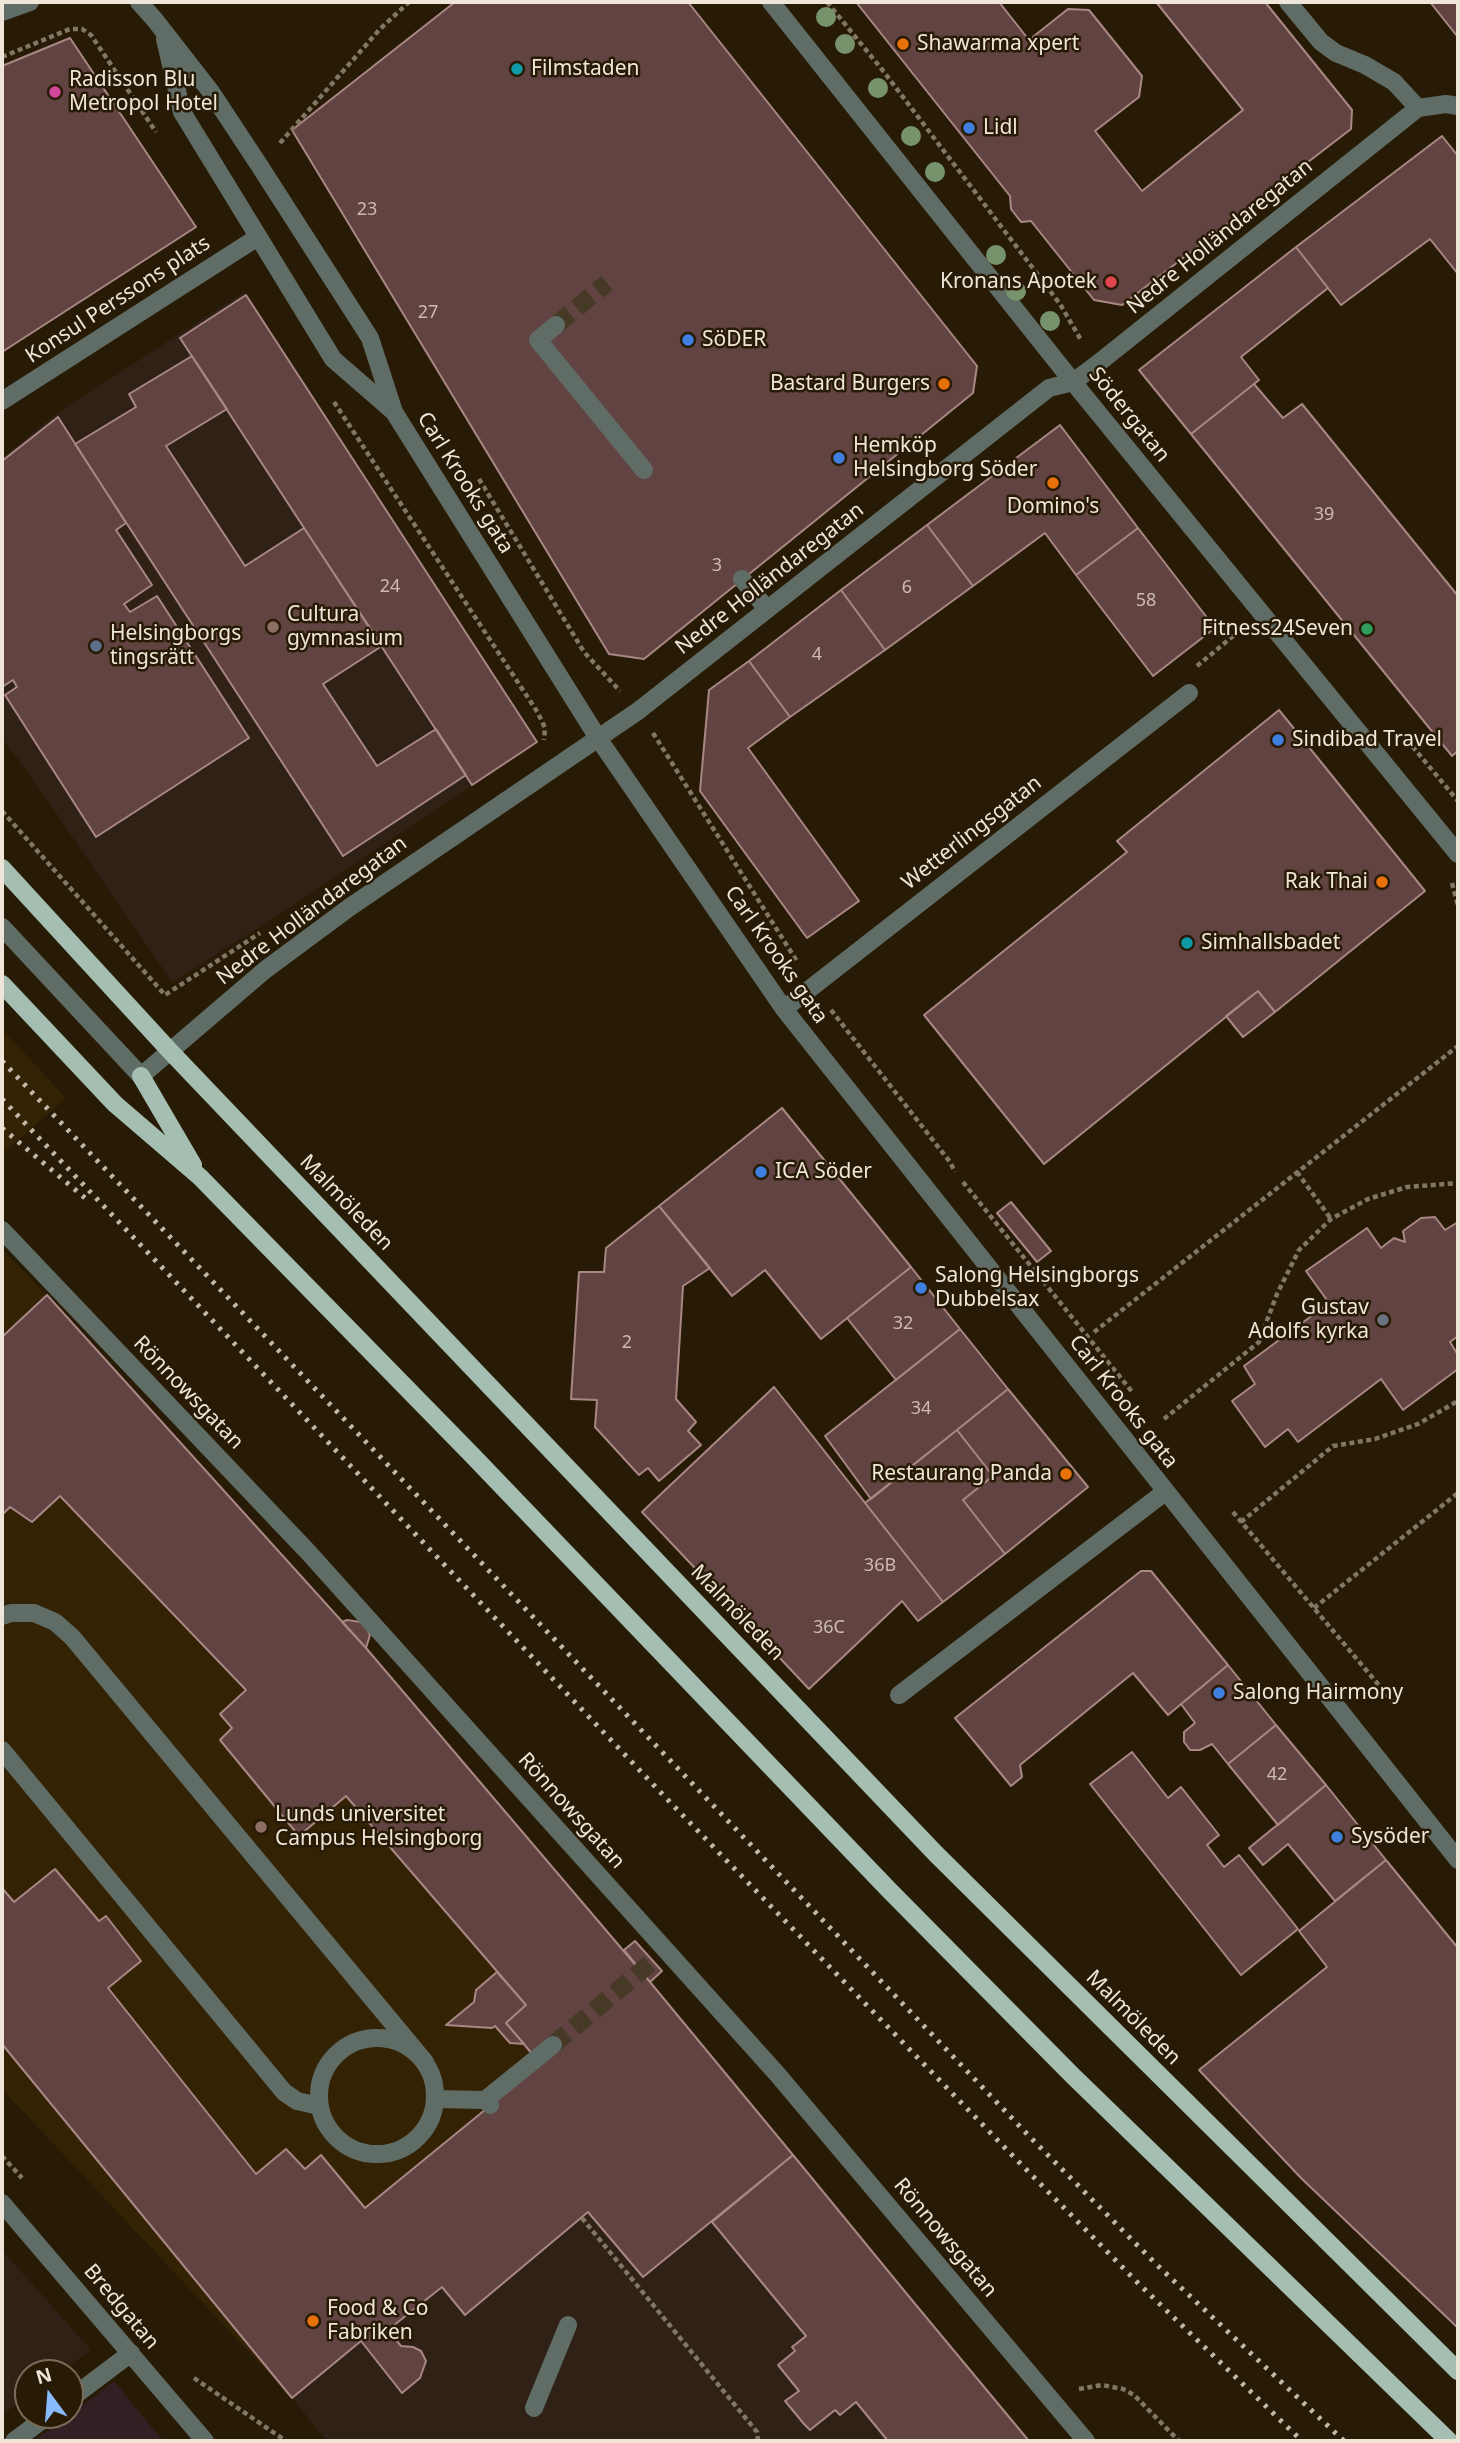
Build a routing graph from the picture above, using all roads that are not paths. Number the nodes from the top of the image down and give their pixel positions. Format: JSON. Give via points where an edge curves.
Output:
{"nodes":[{"id":1,"x":30,"y":2,"type":"edge"},
{"id":2,"x":139,"y":2,"type":"edge"},
{"id":3,"x":771,"y":2,"type":"edge"},
{"id":4,"x":1288,"y":2,"type":"edge"},
{"id":5,"x":2,"y":12,"type":"edge"},
{"id":6,"x":164,"y":33,"type":"junction"},
{"id":7,"x":1458,"y":106,"type":"edge"},
{"id":8,"x":1418,"y":108,"type":"junction"},
{"id":9,"x":258,"y":237,"type":"junction"},
{"id":10,"x":556,"y":325,"type":"tunnel mouth"},
{"id":11,"x":1073,"y":382,"type":"junction"},
{"id":12,"x":2,"y":401,"type":"edge"},
{"id":13,"x":394,"y":412,"type":"junction"},
{"id":14,"x":645,"y":470,"type":"dead end"},
{"id":15,"x":742,"y":579,"type":"dead end"},
{"id":16,"x":767,"y":609,"type":"junction"},
{"id":17,"x":1189,"y":692,"type":"road end"},
{"id":18,"x":598,"y":738,"type":"junction"},
{"id":19,"x":1458,"y":854,"type":"edge"},
{"id":20,"x":2,"y":868,"type":"edge"},
{"id":21,"x":2,"y":927,"type":"edge"},
{"id":22,"x":2,"y":984,"type":"edge"},
{"id":23,"x":783,"y":1009,"type":"junction"},
{"id":24,"x":169,"y":1051,"type":"junction"},
{"id":25,"x":141,"y":1076,"type":"junction"},
{"id":26,"x":200,"y":1177,"type":"junction"},
{"id":27,"x":2,"y":1230,"type":"edge"},
{"id":28,"x":1165,"y":1492,"type":"junction"},
{"id":29,"x":2,"y":1616,"type":"edge"},
{"id":30,"x":899,"y":1695,"type":"dead end"},
{"id":31,"x":2,"y":1750,"type":"edge"},
{"id":32,"x":1458,"y":1860,"type":"edge"},
{"id":33,"x":552,"y":2045,"type":"tunnel mouth"},
{"id":34,"x":425,"y":2062,"type":"junction"},
{"id":35,"x":436,"y":2099,"type":"junction"},
{"id":36,"x":319,"y":2106,"type":"junction"},
{"id":37,"x":2,"y":2203,"type":"edge"},
{"id":38,"x":568,"y":2325,"type":"dead end"},
{"id":39,"x":131,"y":2353,"type":"junction"},
{"id":40,"x":1458,"y":2371,"type":"edge"},
{"id":41,"x":84,"y":2388,"type":"edge"},
{"id":42,"x":534,"y":2408,"type":"dead end"},
{"id":43,"x":30,"y":2429,"type":"edge"},
{"id":44,"x":14,"y":2441,"type":"edge"},
{"id":45,"x":205,"y":2441,"type":"edge"},
{"id":46,"x":1086,"y":2441,"type":"edge"},
{"id":47,"x":1449,"y":2441,"type":"edge"}],
"edges":[{"from":1,"to":5,"type":"street"},
{"from":2,"to":6,"type":"street","name":"Carl Krooks gata"},
{"from":3,"to":11,"type":"street","name":"Södergatan"},
{"from":4,"to":8,"type":"street","via":[[1321,42],[1394,82]]},
{"from":6,"to":9,"type":"street","name":"Carl Krooks gata","via":[[183,113]]},
{"from":6,"to":13,"type":"street","name":"Carl Krooks gata","via":[[211,92],[369,338]]},
{"from":7,"to":8,"type":"street"},
{"from":8,"to":11,"type":"street","name":"Nedre Holländaregatan"},
{"from":9,"to":12,"type":"street","name":"Konsul Perssons plats"},
{"from":9,"to":13,"type":"street","name":"Carl Krooks gata","via":[[333,359]]},
{"from":10,"to":14,"type":"street","via":[[538,340]]},
{"from":11,"to":16,"type":"street","name":"Nedre Holländaregatan","via":[[1049,388]]},
{"from":11,"to":19,"type":"street","name":"Södergatan"},
{"from":13,"to":18,"type":"street","name":"Carl Krooks gata"},
{"from":15,"to":16,"type":"street"},
{"from":16,"to":18,"type":"street","name":"Nedre Holländaregatan"},
{"from":17,"to":23,"type":"street","name":"Wetterlingsgatan"},
{"from":18,"to":23,"type":"street","name":"Carl Krooks gata"},
{"from":18,"to":24,"type":"street","name":"Nedre Holländaregatan","via":[[350,907],[265,970]]},
{"from":20,"to":24,"type":"main road","name":"Malmöleden"},
{"from":21,"to":25,"type":"street"},
{"from":22,"to":26,"type":"main road","via":[[115,1104]]},
{"from":23,"to":28,"type":"street","name":"Carl Krooks gata"},
{"from":24,"to":25,"type":"street","name":"Nedre Holländaregatan"},
{"from":24,"to":40,"type":"main road","name":"Malmöleden","via":[[936,1854]]},
{"from":25,"to":26,"type":"main road"},
{"from":26,"to":47,"type":"main road","via":[[1073,2076]]},
{"from":27,"to":46,"type":"street","name":"Rönnowsgatan","via":[[309,1553],[660,1956],[778,2075]]},
{"from":28,"to":30,"type":"street","name":"Carl Krooks gata"},
{"from":28,"to":32,"type":"street","name":"Carl Krooks gata"},
{"from":29,"to":34,"type":"street","via":[[34,1614],[55,1622],[72,1637]]},
{"from":31,"to":36,"type":"street","via":[[284,2092],[297,2101]]},
{"from":33,"to":35,"type":"street","via":[[488,2103]]},
{"from":34,"to":35,"type":"street"},
{"from":34,"to":36,"type":"street","via":[[405,2044],[380,2037],[355,2041],[333,2057],[321,2080]]},
{"from":35,"to":36,"type":"street","via":[[430,2123],[415,2142],[393,2153],[369,2154],[346,2146],[328,2129]]},
{"from":37,"to":39,"type":"street","name":"Bredgatan"},
{"from":38,"to":42,"type":"street"},
{"from":39,"to":41,"type":"street"},
{"from":39,"to":45,"type":"street","name":"Bredgatan"},
{"from":43,"to":44,"type":"street"}]}
